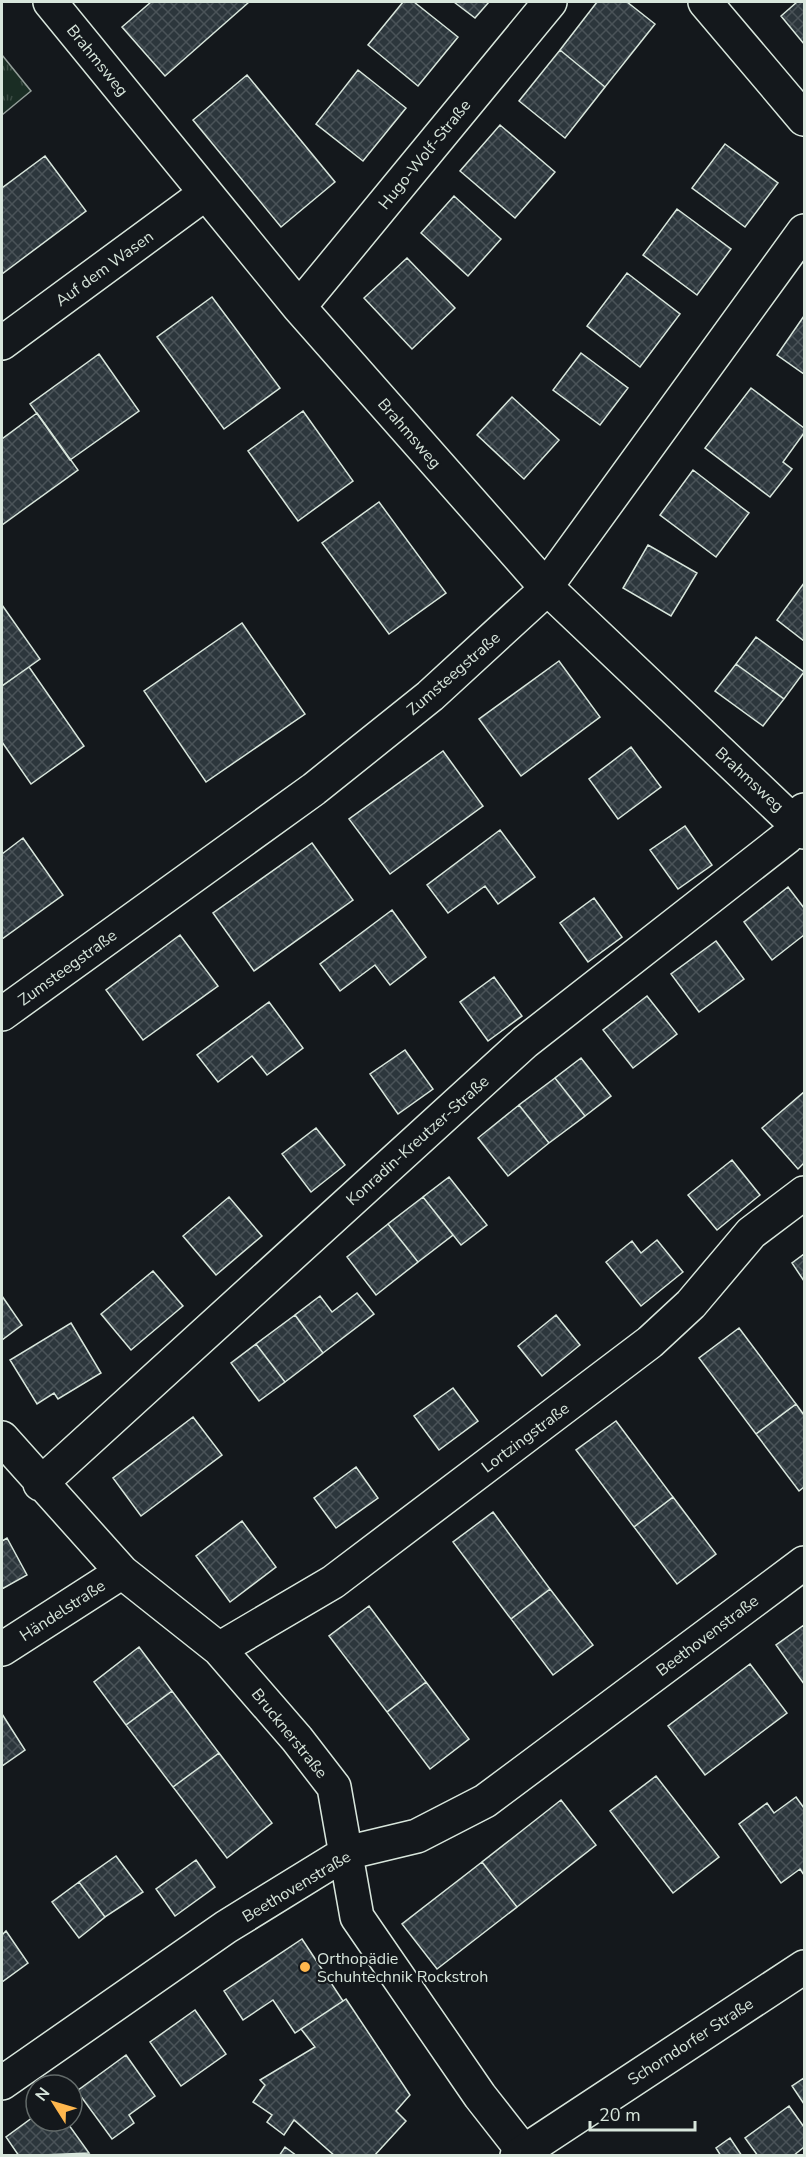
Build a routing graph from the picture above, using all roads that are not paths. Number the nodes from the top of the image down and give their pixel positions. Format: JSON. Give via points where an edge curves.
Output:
{"nodes":[{"id":1,"x":50,"y":2,"type":"edge"},
{"id":2,"x":550,"y":2,"type":"edge"},
{"id":3,"x":705,"y":2,"type":"edge"},
{"id":4,"x":804,"y":119,"type":"edge"},
{"id":5,"x":206,"y":193,"type":"junction"},
{"id":6,"x":804,"y":231,"type":"edge"},
{"id":7,"x":299,"y":308,"type":"junction"},
{"id":8,"x":2,"y":343,"type":"edge"},
{"id":9,"x":545,"y":586,"type":"junction"},
{"id":10,"x":802,"y":821,"type":"edge"},
{"id":11,"x":2,"y":1014,"type":"edge"},
{"id":12,"x":804,"y":1193,"type":"edge"},
{"id":13,"x":2,"y":1438,"type":"edge"},
{"id":14,"x":40,"y":1484,"type":"junction"},
{"id":15,"x":804,"y":1563,"type":"edge"},
{"id":16,"x":122,"y":1572,"type":"junction"},
{"id":17,"x":2,"y":1649,"type":"edge"},
{"id":18,"x":219,"y":1649,"type":"junction"},
{"id":19,"x":346,"y":1853,"type":"junction"},
{"id":20,"x":804,"y":1967,"type":"edge"},
{"id":21,"x":2,"y":2083,"type":"edge"},
{"id":22,"x":522,"y":2154,"type":"edge"}],
"edges":[{"from":1,"to":5,"type":"street","name":"Brahmsweg"},
{"from":2,"to":7,"type":"street","name":"Hugo-Wolf-Straße"},
{"from":3,"to":4,"type":"street"},
{"from":5,"to":7,"type":"street","name":"Brahmsweg"},
{"from":5,"to":8,"type":"street","name":"Auf dem Wasen"},
{"from":6,"to":9,"type":"street","name":"Zumsteegstraße"},
{"from":7,"to":9,"type":"street","name":"Brahmsweg"},
{"from":9,"to":10,"type":"street","name":"Brahmsweg"},
{"from":9,"to":11,"type":"street","name":"Zumsteegstraße","via":[[540,595],[430,696],[314,789]]},
{"from":10,"to":14,"type":"street","name":"Konradin-Kreutzer-Straße","via":[[787,837],[525,1042]]},
{"from":12,"to":18,"type":"street","name":"Lortzingstraße","via":[[751,1233],[691,1304],[650,1342],[333,1582]]},
{"from":13,"to":14,"type":"street","name":"Brucknerstraße"},
{"from":14,"to":16,"type":"street","name":"Brucknerstraße"},
{"from":15,"to":19,"type":"street","name":"Beethovenstraße","via":[[485,1801],[417,1836]]},
{"from":16,"to":17,"type":"street","name":"Händelstraße"},
{"from":16,"to":18,"type":"street","name":"Brucknerstraße"},
{"from":18,"to":19,"type":"street","name":"Brucknerstraße","via":[[334,1787]]},
{"from":19,"to":21,"type":"street","name":"Beethovenstraße","via":[[226,1927]]},
{"from":19,"to":22,"type":"street","name":"Brucknerstraße","via":[[357,1917]]},
{"from":20,"to":22,"type":"street","name":"Schorndorfer Straße"}]}
